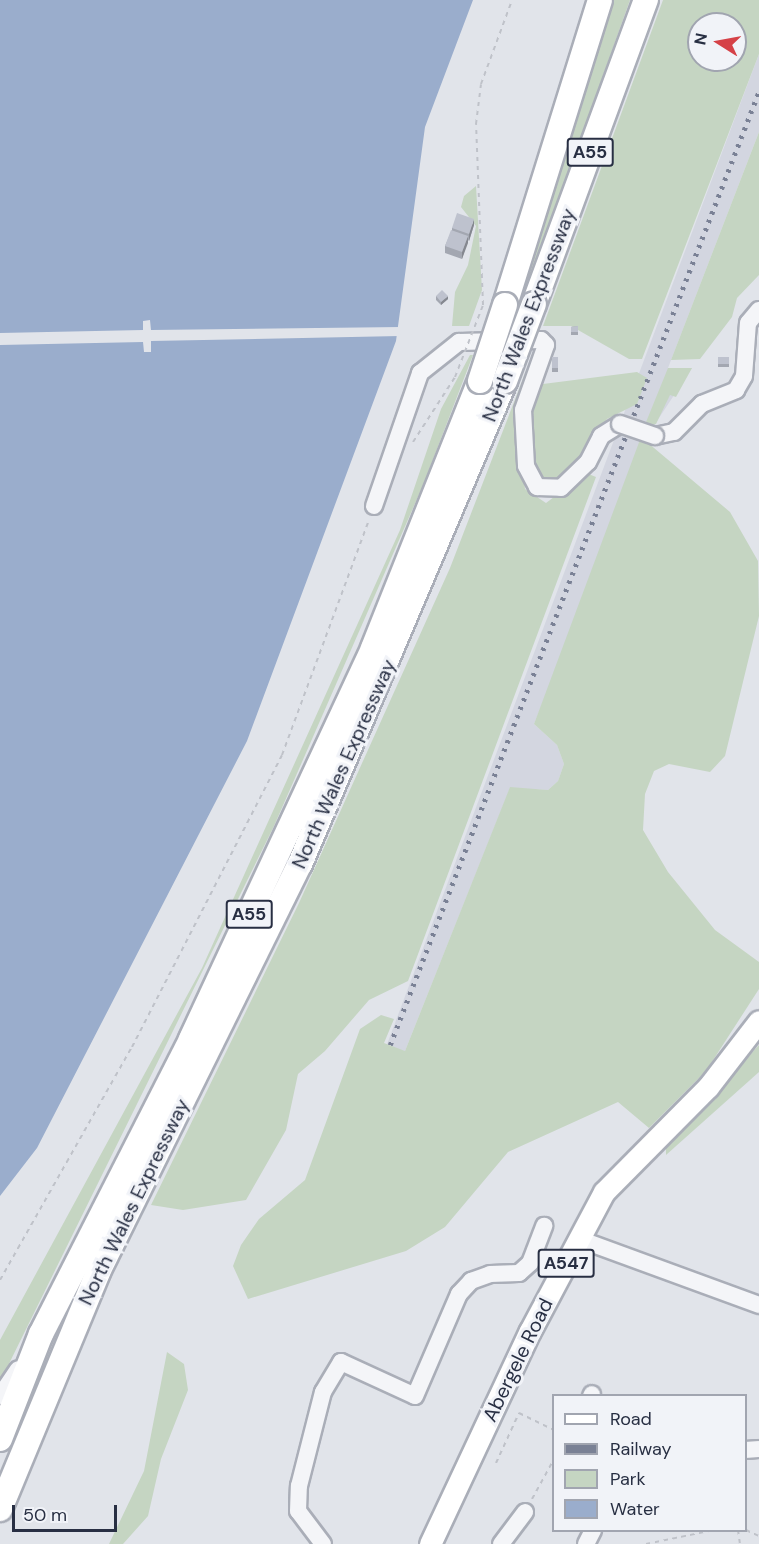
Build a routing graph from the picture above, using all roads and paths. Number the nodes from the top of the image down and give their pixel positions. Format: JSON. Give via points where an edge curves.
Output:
{"nodes":[{"id":1,"x":512,"y":0,"type":"edge"},
{"id":2,"x":600,"y":0,"type":"edge"},
{"id":3,"x":646,"y":0,"type":"edge"},
{"id":4,"x":494,"y":305,"type":"junction"},
{"id":5,"x":759,"y":310,"type":"edge"},
{"id":6,"x":408,"y":451,"type":"dead end"},
{"id":7,"x":374,"y":506,"type":"joint"},
{"id":8,"x":759,"y":1021,"type":"edge"},
{"id":9,"x":544,"y":1226,"type":"dead end"},
{"id":10,"x":579,"y":1239,"type":"junction"},
{"id":11,"x":0,"y":1280,"type":"edge"},
{"id":12,"x":759,"y":1305,"type":"edge"},
{"id":13,"x":41,"y":1334,"type":"junction"},
{"id":14,"x":0,"y":1396,"type":"edge"},
{"id":15,"x":552,"y":1429,"type":"edge"},
{"id":16,"x":505,"y":1432,"type":"dead end"},
{"id":17,"x":509,"y":1434,"type":"junction"},
{"id":18,"x":0,"y":1439,"type":"edge"},
{"id":19,"x":496,"y":1463,"type":"dead end"},
{"id":20,"x":552,"y":1463,"type":"edge"},
{"id":21,"x":0,"y":1509,"type":"edge"},
{"id":22,"x":525,"y":1512,"type":"joint"},
{"id":23,"x":704,"y":1532,"type":"edge"},
{"id":24,"x":323,"y":1544,"type":"edge"},
{"id":25,"x":430,"y":1544,"type":"edge"},
{"id":26,"x":501,"y":1544,"type":"edge"},
{"id":27,"x":646,"y":1544,"type":"edge"}],
"edges":[{"from":1,"to":4,"type":"path","via":[[481,84],[476,124]]},
{"from":2,"to":4,"type":"highway","name":"North Wales Expressway","number":"A55"},
{"from":3,"to":21,"type":"highway","name":"North Wales Expressway","number":"A55","bridge":true,"via":[[505,381],[304,854],[93,1283]]},
{"from":4,"to":6,"type":"path","bridge":true},
{"from":4,"to":13,"type":"highway","name":"North Wales Expressway","number":"A55","bridge":true,"via":[[480,381],[373,648],[191,1038]]},
{"from":5,"to":7,"type":"street","bridge":true,"via":[[748,322],[744,376],[736,390],[702,404],[674,432],[655,436],[620,424],[601,436],[588,462],[561,488],[537,488],[526,466],[523,410],[546,345],[541,340],[459,342],[420,373]]},
{"from":7,"to":11,"type":"path","via":[[282,755],[132,1047]]},
{"from":8,"to":10,"type":"main road","name":"Abergele Road","number":"A547","via":[[708,1087],[604,1192]]},
{"from":9,"to":24,"type":"street","via":[[530,1263],[519,1273],[471,1281],[443,1326],[415,1396],[341,1362],[323,1392],[298,1486],[298,1511]]},
{"from":10,"to":12,"type":"street"},
{"from":10,"to":25,"type":"main road","name":"Abergele Road","number":"A547"},
{"from":13,"to":14,"type":"street"},
{"from":13,"to":18,"type":"highway","name":"North Wales Expressway","number":"A55"},
{"from":15,"to":17,"type":"path","via":[[519,1413]]},
{"from":16,"to":17,"type":"path"},
{"from":17,"to":19,"type":"path"},
{"from":20,"to":22,"type":"path"},
{"from":22,"to":26,"type":"street"},
{"from":23,"to":27,"type":"path"}]}
